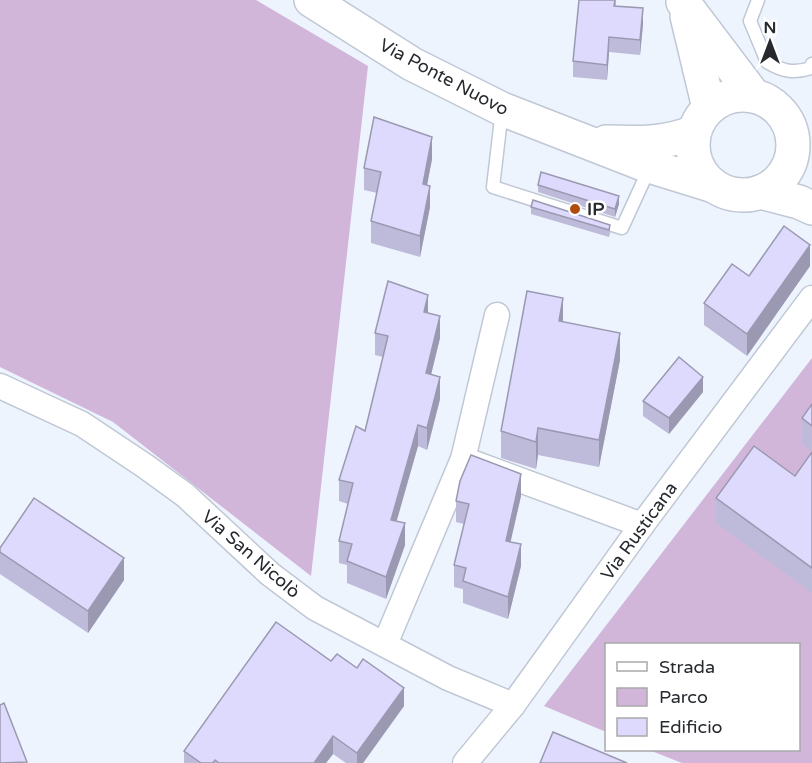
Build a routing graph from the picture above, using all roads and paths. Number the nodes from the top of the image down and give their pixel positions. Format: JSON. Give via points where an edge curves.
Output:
{"nodes":[{"id":1,"x":311,"y":0,"type":"edge"},
{"id":2,"x":758,"y":0,"type":"edge"},
{"id":3,"x":683,"y":1,"type":"edge"},
{"id":4,"x":812,"y":64,"type":"edge"},
{"id":5,"x":754,"y":96,"type":"junction"},
{"id":6,"x":502,"y":109,"type":"junction"},
{"id":7,"x":702,"y":120,"type":"junction"},
{"id":8,"x":583,"y":141,"type":"junction"},
{"id":9,"x":803,"y":154,"type":"edge"},
{"id":10,"x":651,"y":166,"type":"junction"},
{"id":11,"x":714,"y":186,"type":"junction"},
{"id":12,"x":760,"y":192,"type":"junction"},
{"id":13,"x":812,"y":208,"type":"edge"},
{"id":14,"x":812,"y":298,"type":"edge"},
{"id":15,"x":497,"y":315,"type":"dead end"},
{"id":16,"x":0,"y":386,"type":"edge"},
{"id":17,"x":463,"y":459,"type":"junction"},
{"id":18,"x":642,"y":525,"type":"junction"},
{"id":19,"x":385,"y":645,"type":"junction"},
{"id":20,"x":513,"y":705,"type":"junction"},
{"id":21,"x":465,"y":763,"type":"edge"}],
"edges":[{"from":1,"to":6,"type":"main road","name":"Via Ponte Nuovo","via":[[412,64]]},
{"from":2,"to":4,"type":"lane","via":[[750,21],[767,62],[789,72],[811,68]]},
{"from":3,"to":5,"type":"main road"},
{"from":3,"to":7,"type":"main road"},
{"from":5,"to":7,"type":"main road","via":[[722,99]]},
{"from":5,"to":9,"type":"main road","via":[[786,119]]},
{"from":6,"to":8,"type":"main road","name":"Via Ponte Nuovo"},
{"from":6,"to":10,"type":"lane","via":[[493,187],[622,228]]},
{"from":7,"to":8,"type":"main road","name":"Via Ponte Nuovo","via":[[677,139],[642,143]]},
{"from":7,"to":11,"type":"main road","via":[[693,147],[696,162]]},
{"from":8,"to":10,"type":"main road","name":"Via Ponte Nuovo"},
{"from":9,"to":12,"type":"main road","via":[[791,160],[774,184]]},
{"from":10,"to":11,"type":"main road","name":"Via Ponte Nuovo"},
{"from":11,"to":12,"type":"main road","via":[[729,193]]},
{"from":12,"to":13,"type":"main road"},
{"from":14,"to":18,"type":"street","name":"Via Rusticana"},
{"from":15,"to":17,"type":"street"},
{"from":16,"to":19,"type":"street","name":"Via San Nicolò","via":[[82,424],[145,466],[185,495],[270,574],[315,608]]},
{"from":17,"to":18,"type":"street"},
{"from":17,"to":19,"type":"street"},
{"from":18,"to":20,"type":"street","name":"Via Rusticana"},
{"from":19,"to":20,"type":"street","name":"Via San Nicolò","via":[[448,678]]},
{"from":20,"to":21,"type":"street","name":"Via Rusticana"}]}
